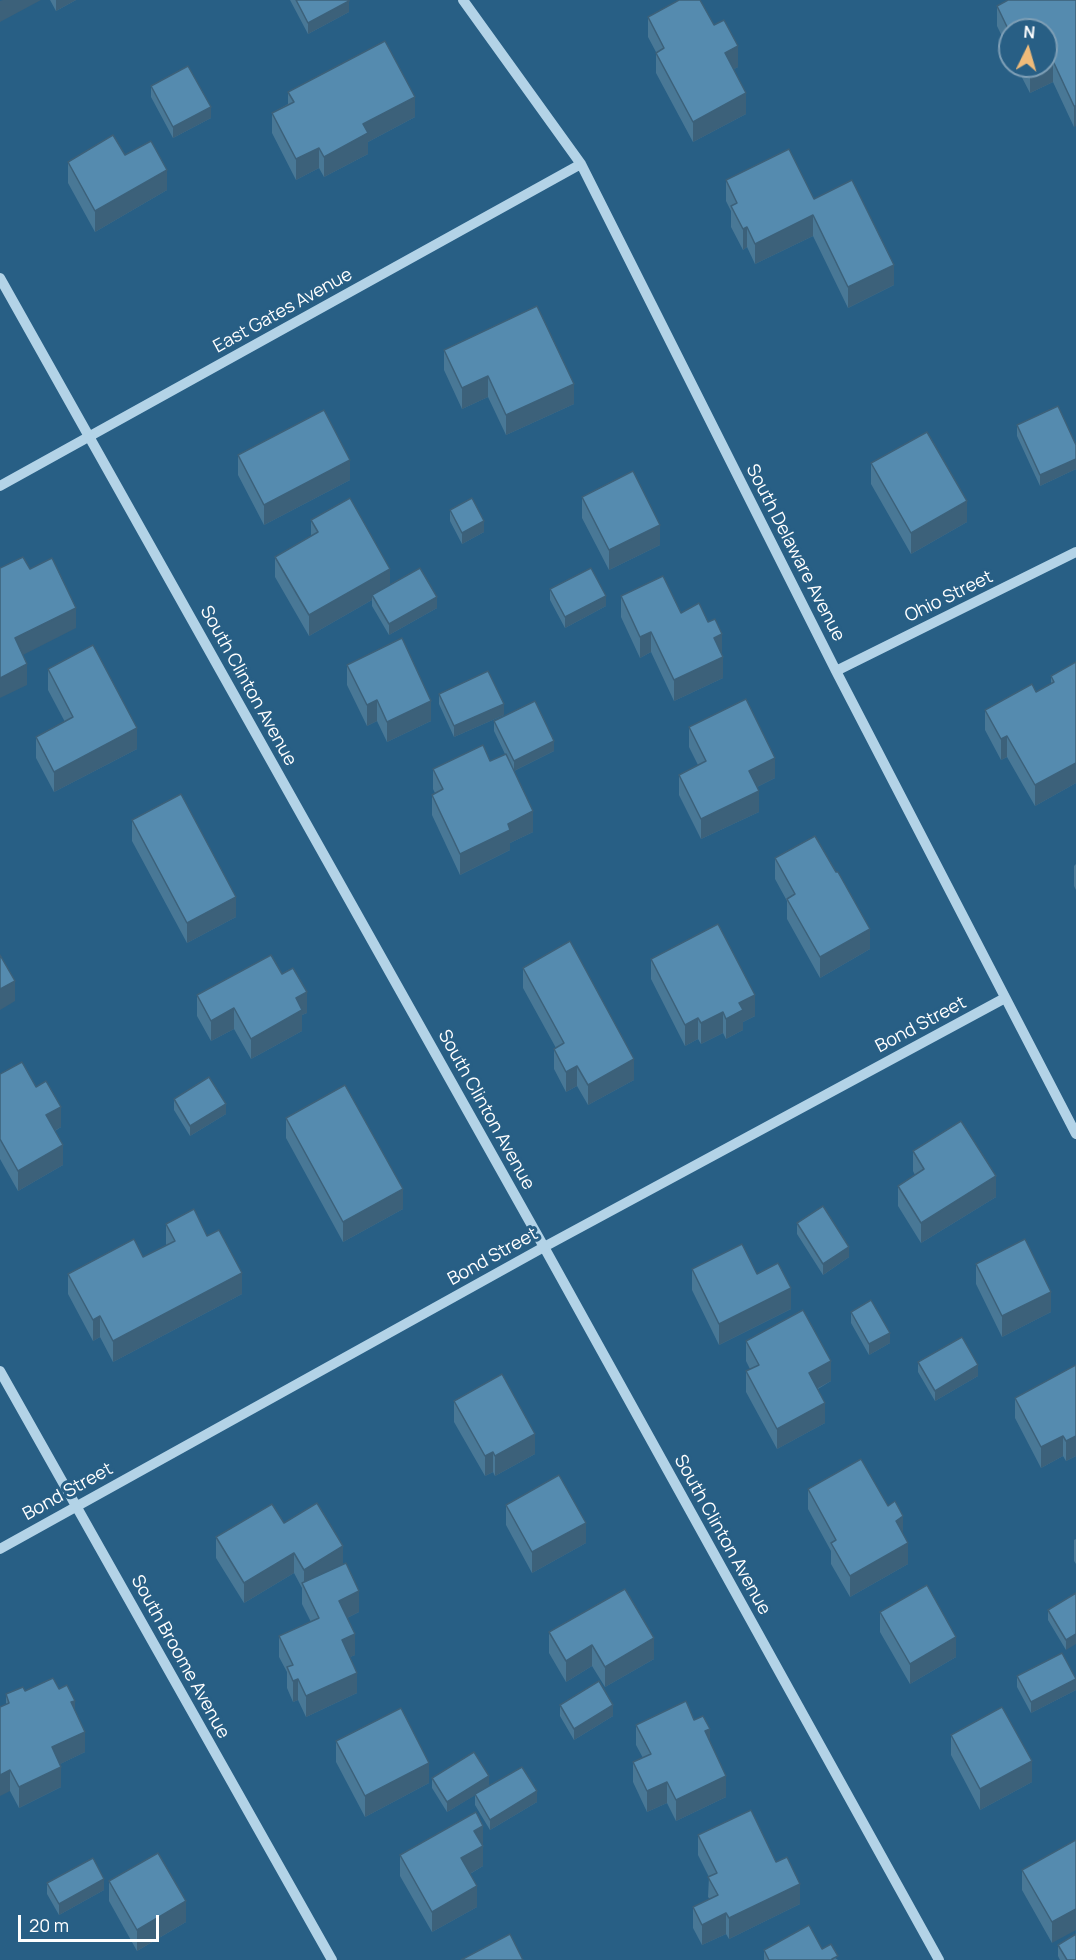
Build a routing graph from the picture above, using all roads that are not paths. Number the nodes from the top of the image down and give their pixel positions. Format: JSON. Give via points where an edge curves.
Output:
{"nodes":[{"id":1,"x":463,"y":0,"type":"edge"},
{"id":2,"x":581,"y":164,"type":"junction"},
{"id":3,"x":0,"y":278,"type":"edge"},
{"id":4,"x":89,"y":437,"type":"junction"},
{"id":5,"x":0,"y":486,"type":"edge"},
{"id":6,"x":1076,"y":552,"type":"edge"},
{"id":7,"x":836,"y":671,"type":"junction"},
{"id":8,"x":1005,"y":998,"type":"junction"},
{"id":9,"x":1076,"y":1134,"type":"edge"},
{"id":10,"x":544,"y":1247,"type":"junction"},
{"id":11,"x":0,"y":1371,"type":"edge"},
{"id":12,"x":76,"y":1506,"type":"junction"},
{"id":13,"x":0,"y":1549,"type":"edge"},
{"id":14,"x":332,"y":1960,"type":"edge"},
{"id":15,"x":939,"y":1960,"type":"edge"}],
"edges":[{"from":1,"to":2,"type":"street","name":"South Delaware Avenue"},
{"from":2,"to":4,"type":"street","name":"East Gates Avenue"},
{"from":2,"to":7,"type":"street","name":"South Delaware Avenue"},
{"from":3,"to":4,"type":"street","name":"South Clinton Avenue"},
{"from":4,"to":5,"type":"street","name":"East Gates Avenue"},
{"from":4,"to":10,"type":"street","name":"South Clinton Avenue"},
{"from":6,"to":7,"type":"street","name":"Ohio Street"},
{"from":7,"to":8,"type":"street","name":"South Delaware Avenue"},
{"from":8,"to":9,"type":"street","name":"South Delaware Avenue"},
{"from":8,"to":10,"type":"street","name":"Bond Street"},
{"from":10,"to":12,"type":"street","name":"Bond Street"},
{"from":10,"to":15,"type":"street","name":"South Clinton Avenue"},
{"from":11,"to":12,"type":"street","name":"South Broome Avenue"},
{"from":12,"to":13,"type":"street","name":"Bond Street"},
{"from":12,"to":14,"type":"street","name":"South Broome Avenue"}]}
